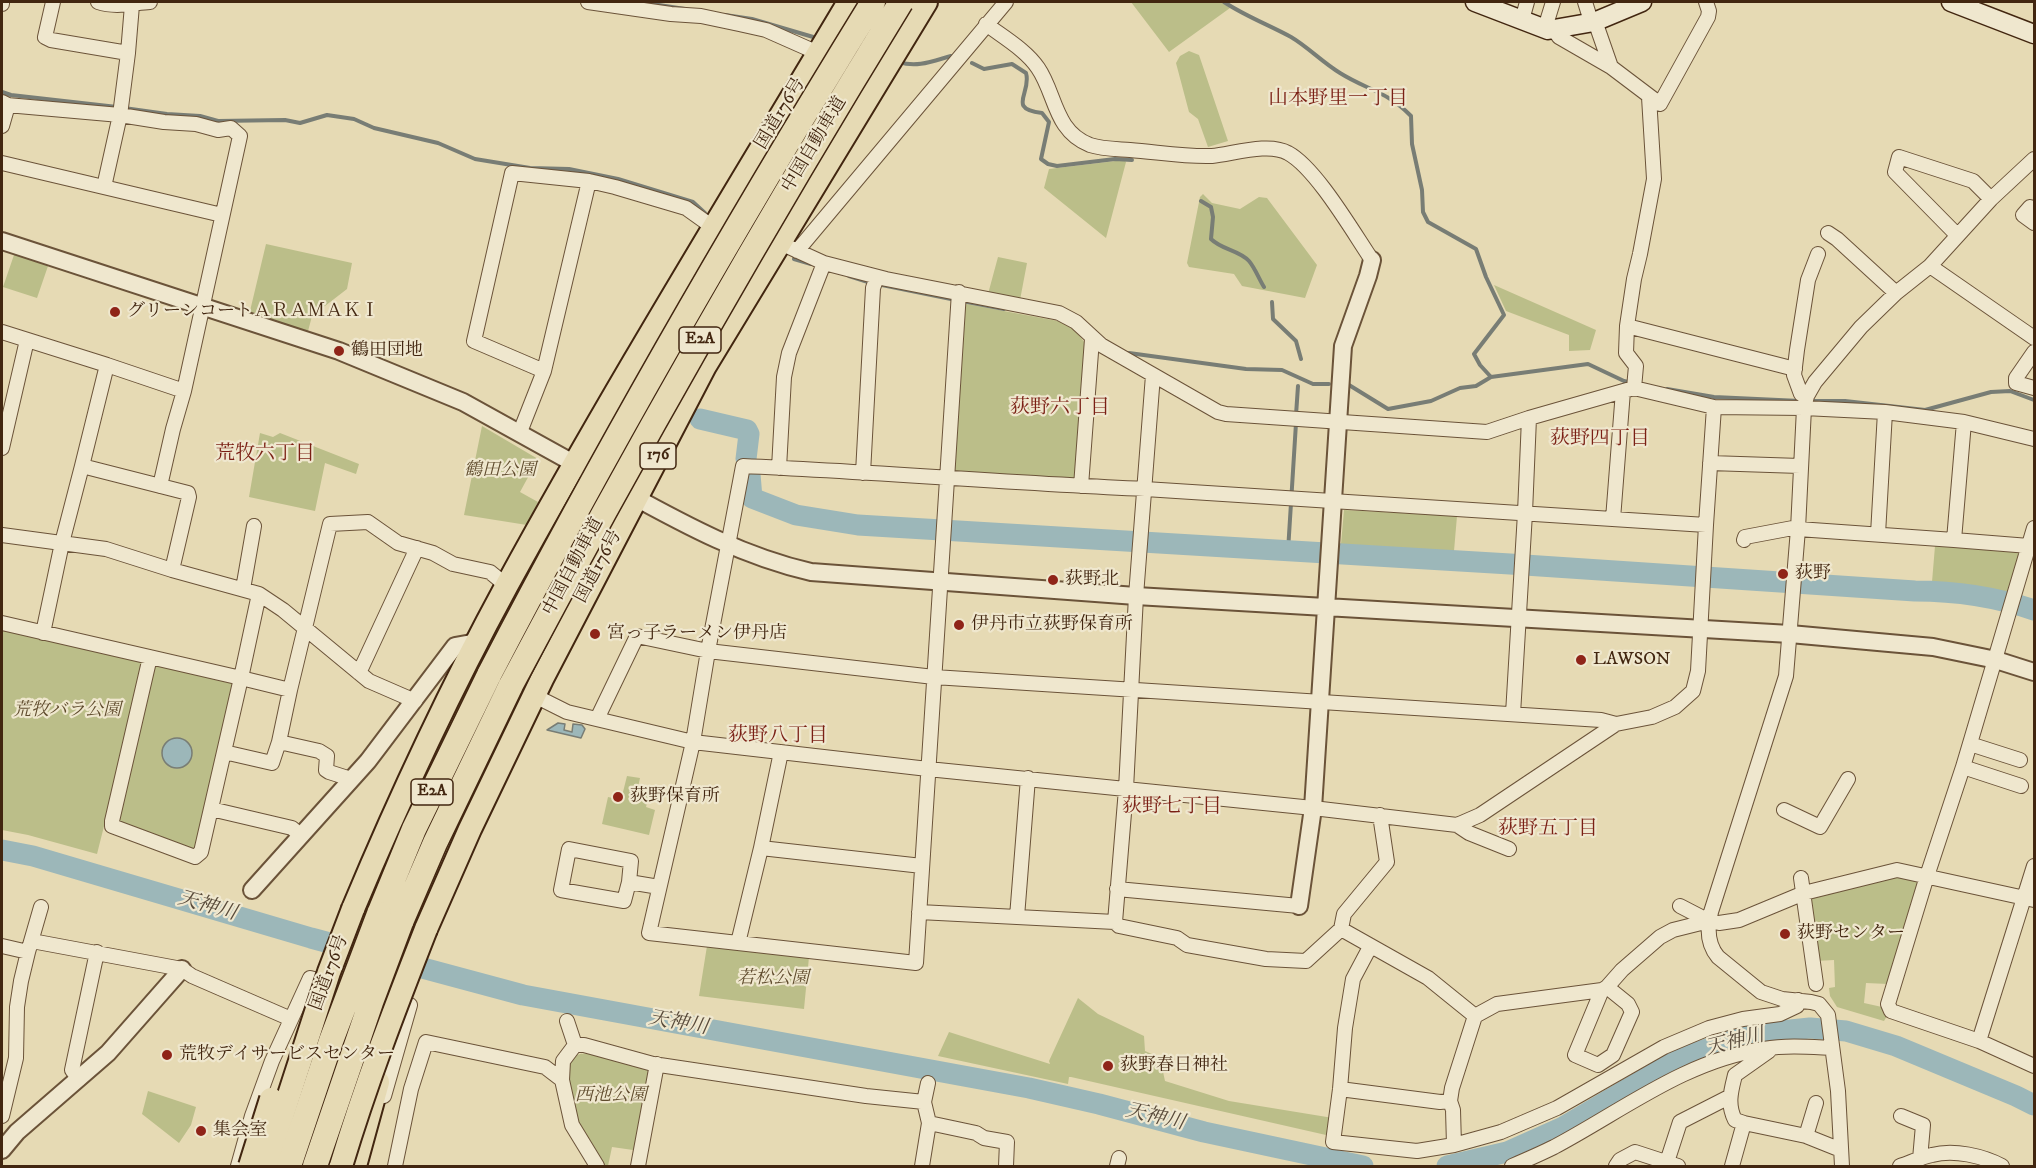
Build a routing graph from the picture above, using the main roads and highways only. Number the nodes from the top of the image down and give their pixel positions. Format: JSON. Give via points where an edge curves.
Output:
{"nodes":[{"id":1,"x":849,"y":2,"type":"edge"},
{"id":2,"x":873,"y":2,"type":"edge"},
{"id":3,"x":902,"y":2,"type":"edge"},
{"id":4,"x":927,"y":2,"type":"edge"},
{"id":5,"x":1475,"y":2,"type":"edge"},
{"id":6,"x":1642,"y":2,"type":"edge"},
{"id":7,"x":1951,"y":2,"type":"edge"},
{"id":8,"x":2034,"y":34,"type":"edge"},
{"id":9,"x":390,"y":918,"type":"junction"},
{"id":10,"x":330,"y":972,"type":"junction"},
{"id":11,"x":394,"y":1010,"type":"junction"},
{"id":12,"x":250,"y":1167,"type":"edge"},
{"id":13,"x":266,"y":1167,"type":"edge"},
{"id":14,"x":289,"y":1167,"type":"edge"},
{"id":15,"x":315,"y":1167,"type":"edge"},
{"id":16,"x":341,"y":1167,"type":"edge"},
{"id":17,"x":355,"y":1167,"type":"edge"}],
"edges":[{"from":1,"to":10,"type":"highway","name":"国道176号","bridge":true,"via":[[575,464],[477,642],[395,811]]},
{"from":2,"to":9,"type":"highway","name":"中国自動車道","number":"E2A","bridge":true,"via":[[773,167],[560,539],[414,829]]},
{"from":3,"to":9,"type":"highway","name":"中国自動車道","number":"E2A","bridge":true,"via":[[653,422],[511,685],[435,843]]},
{"from":4,"to":11,"type":"highway","name":"国道176号","number":"176","bridge":true,"via":[[789,247],[705,366],[538,687],[470,829]]},
{"from":5,"to":6,"type":"main road","via":[[1549,29],[1594,22]]},
{"from":7,"to":8,"type":"main road"},
{"from":9,"to":14,"type":"highway","name":"中国自動車道","number":"E2A","bridge":true,"via":[[331,1041]]},
{"from":9,"to":15,"type":"highway","name":"中国自動車道","number":"E2A","bridge":true,"via":[[363,1023]]},
{"from":10,"to":12,"type":"highway","bridge":true,"via":[[273,1094]]},
{"from":10,"to":13,"type":"highway","name":"国道176号","bridge":true},
{"from":11,"to":16,"type":"highway","name":"国道176号","number":"176","bridge":true},
{"from":11,"to":17,"type":"highway","bridge":true}]}
